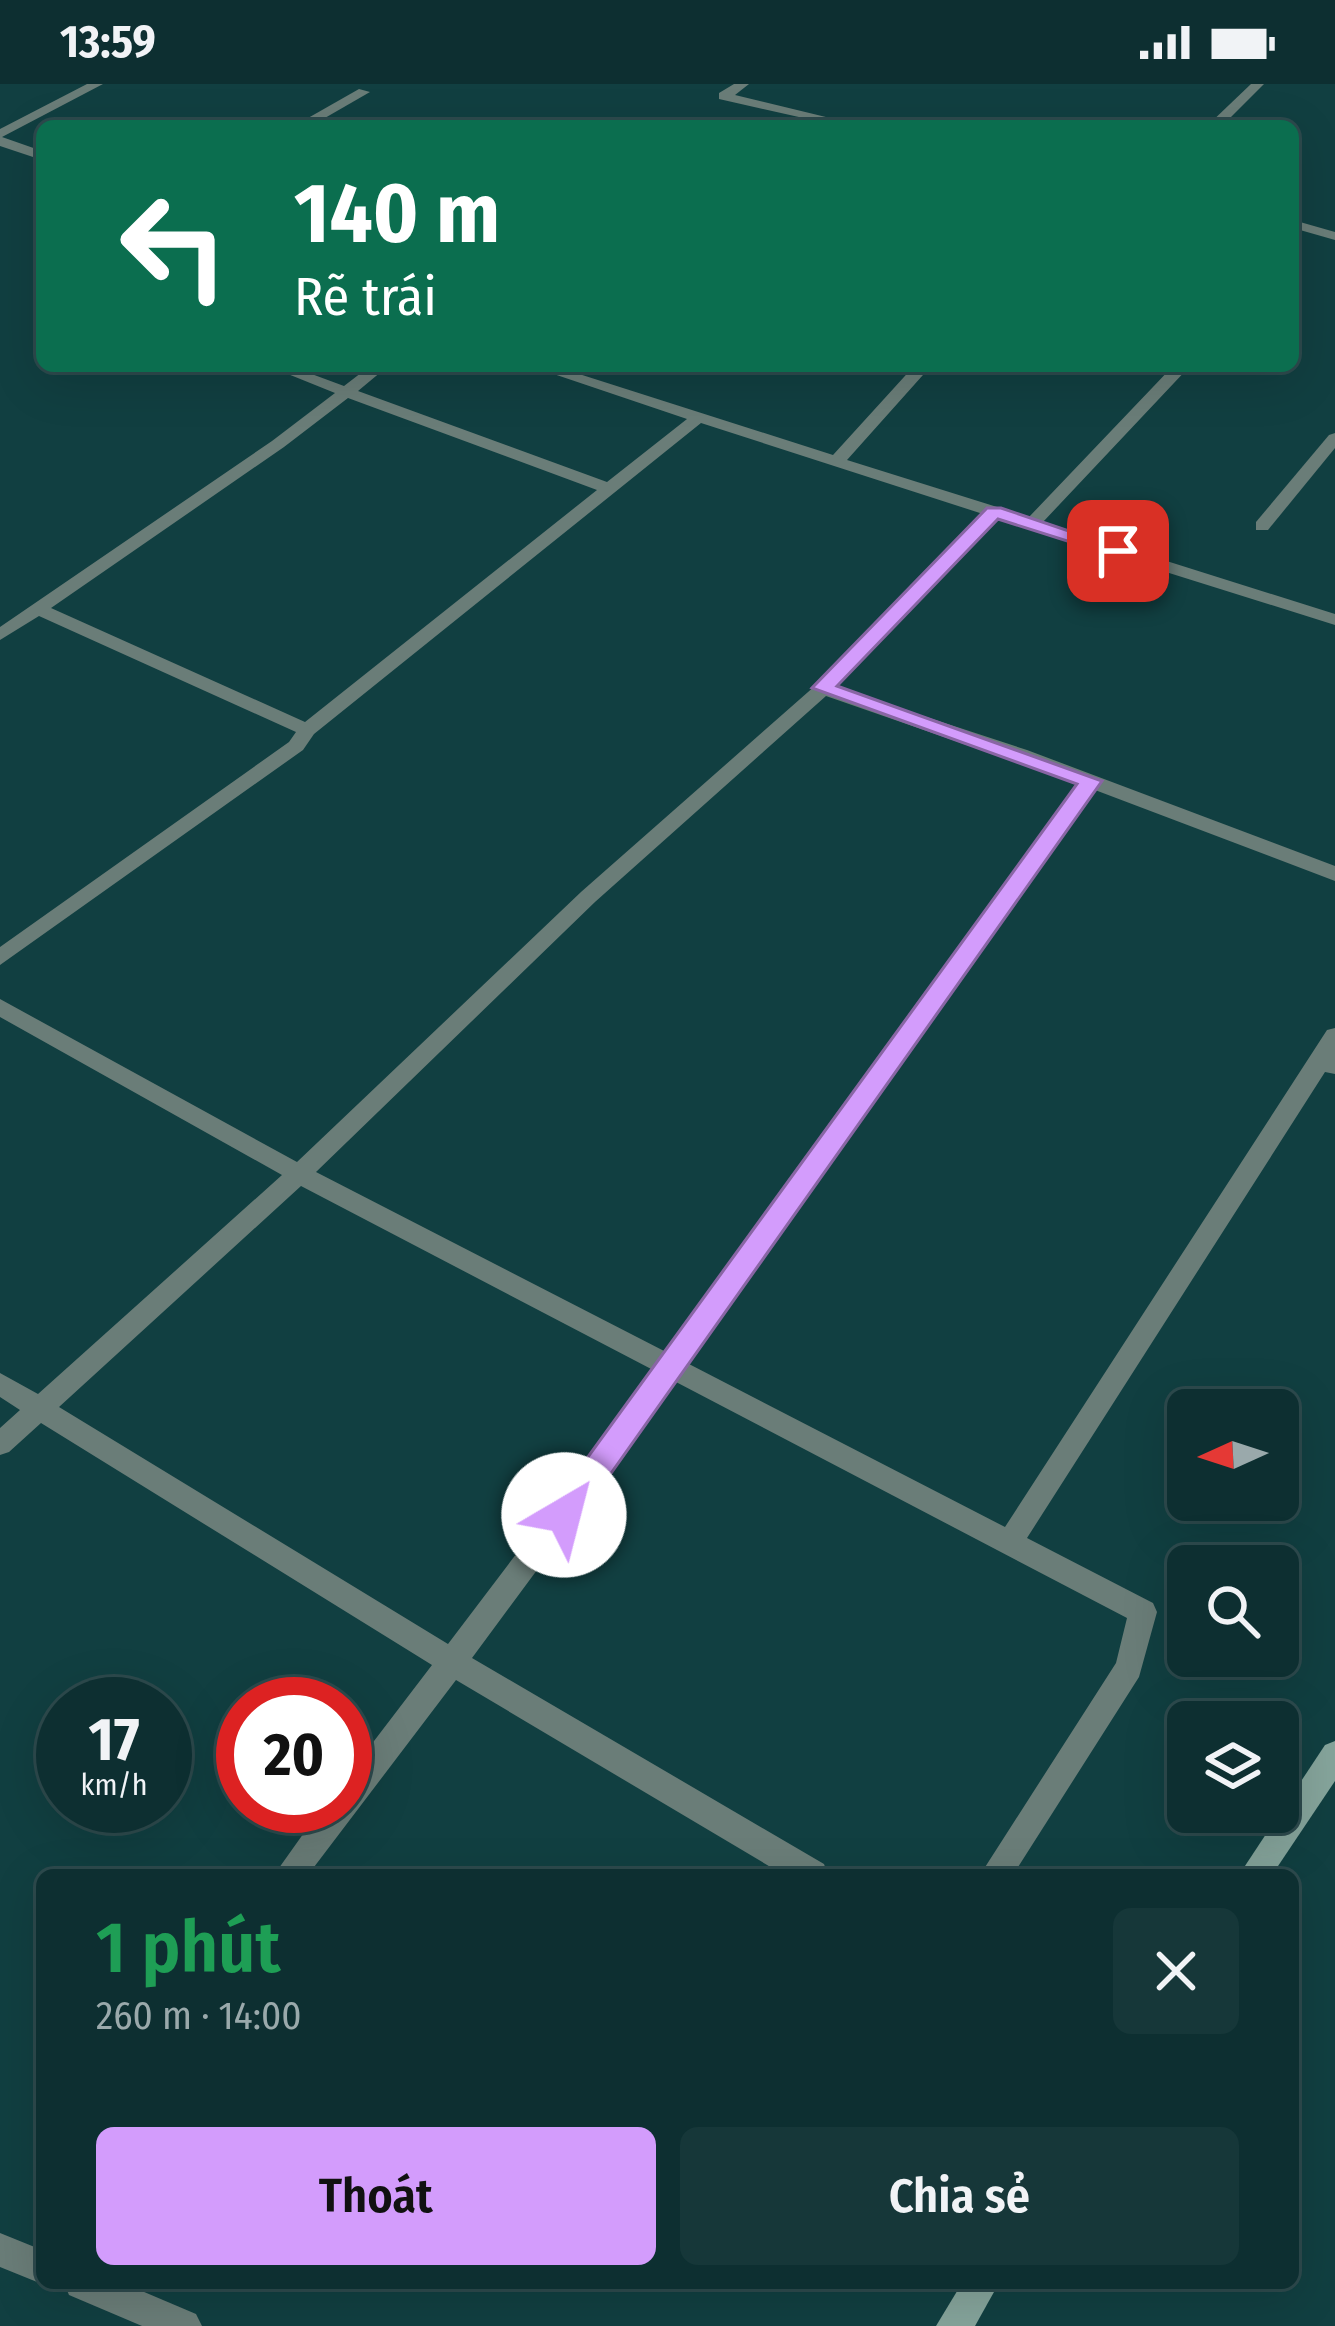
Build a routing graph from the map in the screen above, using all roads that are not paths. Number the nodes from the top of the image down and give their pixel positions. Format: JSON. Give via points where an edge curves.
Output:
{"nodes":[{"id":1,"x":97,"y":84,"type":"edge"},
{"id":2,"x":743,"y":84,"type":"edge"},
{"id":3,"x":1258,"y":84,"type":"edge"},
{"id":4,"x":364,"y":92,"type":"dead end"},
{"id":5,"x":787,"y":110,"type":"junction"},
{"id":6,"x":312,"y":120,"type":"edge"},
{"id":7,"x":773,"y":120,"type":"edge"},
{"id":8,"x":830,"y":120,"type":"edge"},
{"id":9,"x":1220,"y":120,"type":"edge"},
{"id":10,"x":0,"y":137,"type":"edge"},
{"id":11,"x":36,"y":153,"type":"edge"},
{"id":12,"x":1299,"y":228,"type":"edge"},
{"id":13,"x":1335,"y":236,"type":"edge"},
{"id":14,"x":293,"y":372,"type":"edge"},
{"id":15,"x":372,"y":372,"type":"edge"},
{"id":16,"x":557,"y":372,"type":"edge"},
{"id":17,"x":918,"y":372,"type":"edge"},
{"id":18,"x":1177,"y":372,"type":"edge"},
{"id":19,"x":347,"y":391,"type":"junction"},
{"id":20,"x":699,"y":417,"type":"junction"},
{"id":21,"x":1335,"y":438,"type":"edge"},
{"id":22,"x":837,"y":461,"type":"junction"},
{"id":23,"x":610,"y":489,"type":"junction"},
{"id":24,"x":994,"y":512,"type":"junction"},
{"id":25,"x":1032,"y":524,"type":"junction"},
{"id":26,"x":1262,"y":526,"type":"dead end"},
{"id":27,"x":38,"y":609,"type":"junction"},
{"id":28,"x":1335,"y":620,"type":"edge"},
{"id":29,"x":0,"y":635,"type":"edge"},
{"id":30,"x":823,"y":688,"type":"junction"},
{"id":31,"x":307,"y":730,"type":"junction"},
{"id":32,"x":1091,"y":781,"type":"junction"},
{"id":33,"x":1335,"y":874,"type":"edge"},
{"id":34,"x":0,"y":958,"type":"edge"},
{"id":35,"x":0,"y":1007,"type":"edge"},
{"id":36,"x":1335,"y":1036,"type":"edge"},
{"id":37,"x":1328,"y":1064,"type":"edge"},
{"id":38,"x":299,"y":1174,"type":"junction"},
{"id":39,"x":672,"y":1364,"type":"junction"},
{"id":40,"x":0,"y":1384,"type":"edge"},
{"id":41,"x":37,"y":1408,"type":"junction"},
{"id":42,"x":0,"y":1444,"type":"edge"},
{"id":43,"x":1010,"y":1542,"type":"junction"},
{"id":44,"x":452,"y":1662,"type":"junction"},
{"id":45,"x":1335,"y":1756,"type":"edge"},
{"id":46,"x":372,"y":1767,"type":"edge"},
{"id":47,"x":322,"y":1833,"type":"edge"},
{"id":48,"x":295,"y":1869,"type":"edge"},
{"id":49,"x":802,"y":1869,"type":"edge"},
{"id":50,"x":999,"y":1869,"type":"edge"},
{"id":51,"x":1257,"y":1869,"type":"edge"},
{"id":52,"x":0,"y":2251,"type":"edge"},
{"id":53,"x":36,"y":2265,"type":"edge"},
{"id":54,"x":95,"y":2289,"type":"edge"},
{"id":55,"x":978,"y":2289,"type":"edge"},
{"id":56,"x":184,"y":2326,"type":"edge"},
{"id":57,"x":954,"y":2326,"type":"edge"}],
"edges":[{"from":1,"to":10,"type":"street"},
{"from":2,"to":5,"type":"street","via":[[724,96]]},
{"from":3,"to":9,"type":"street"},
{"from":4,"to":6,"type":"street"},
{"from":5,"to":7,"type":"street"},
{"from":5,"to":8,"type":"street"},
{"from":10,"to":11,"type":"street"},
{"from":12,"to":13,"type":"street"},
{"from":14,"to":19,"type":"street"},
{"from":15,"to":19,"type":"street"},
{"from":16,"to":20,"type":"street"},
{"from":17,"to":22,"type":"street"},
{"from":18,"to":25,"type":"street"},
{"from":19,"to":23,"type":"street"},
{"from":19,"to":27,"type":"street"},
{"from":20,"to":22,"type":"street"},
{"from":20,"to":23,"type":"street"},
{"from":21,"to":26,"type":"street"},
{"from":22,"to":24,"type":"street"},
{"from":23,"to":31,"type":"street"},
{"from":24,"to":25,"type":"street"},
{"from":24,"to":30,"type":"street"},
{"from":25,"to":28,"type":"street"},
{"from":27,"to":29,"type":"street"},
{"from":27,"to":31,"type":"street"},
{"from":30,"to":32,"type":"street"},
{"from":30,"to":38,"type":"street","via":[[588,897]]},
{"from":31,"to":34,"type":"street","via":[[296,746]]},
{"from":32,"to":33,"type":"street"},
{"from":32,"to":39,"type":"street"},
{"from":35,"to":38,"type":"street"},
{"from":36,"to":37,"type":"street"},
{"from":37,"to":43,"type":"street"},
{"from":38,"to":39,"type":"street"},
{"from":38,"to":41,"type":"street"},
{"from":39,"to":43,"type":"street"},
{"from":39,"to":44,"type":"street"},
{"from":40,"to":41,"type":"street"},
{"from":41,"to":42,"type":"street"},
{"from":41,"to":44,"type":"street"},
{"from":43,"to":50,"type":"street","via":[[1143,1612],[1130,1668]]},
{"from":44,"to":46,"type":"street"},
{"from":44,"to":49,"type":"street"},
{"from":45,"to":51,"type":"street"},
{"from":47,"to":48,"type":"street"},
{"from":52,"to":53,"type":"street"},
{"from":54,"to":56,"type":"street"},
{"from":55,"to":57,"type":"street"}]}
